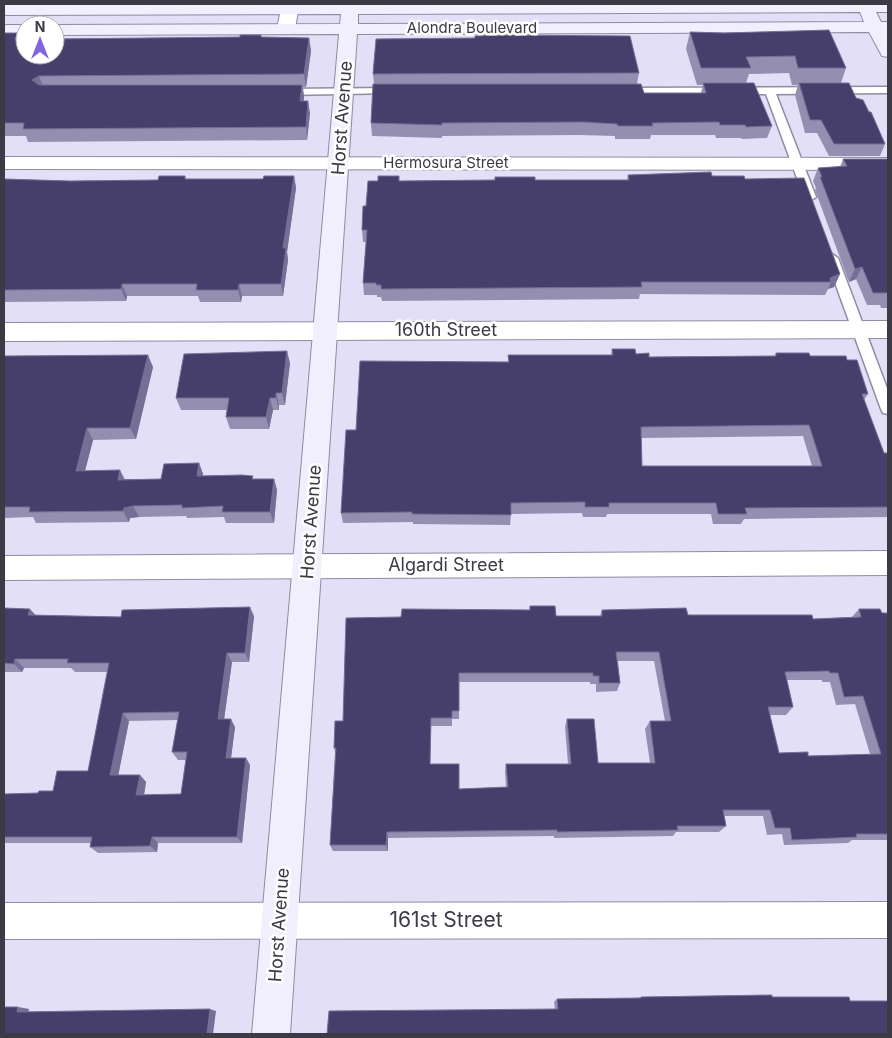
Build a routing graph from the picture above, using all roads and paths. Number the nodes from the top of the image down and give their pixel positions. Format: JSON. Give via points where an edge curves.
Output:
{"nodes":[{"id":1,"x":864,"y":5,"type":"edge"},
{"id":2,"x":290,"y":6,"type":"edge"},
{"id":3,"x":888,"y":7,"type":"edge"},
{"id":4,"x":4,"y":10,"type":"edge"},
{"id":5,"x":349,"y":19,"type":"junction"},
{"id":6,"x":882,"y":27,"type":"edge"},
{"id":7,"x":286,"y":29,"type":"junction"},
{"id":8,"x":65,"y":30,"type":"edge"},
{"id":9,"x":888,"y":52,"type":"edge"},
{"id":10,"x":770,"y":90,"type":"junction"},
{"id":11,"x":888,"y":90,"type":"edge"},
{"id":12,"x":403,"y":91,"type":"edge"},
{"id":13,"x":611,"y":91,"type":"edge"},
{"id":14,"x":274,"y":92,"type":"edge"},
{"id":15,"x":344,"y":92,"type":"junction"},
{"id":16,"x":4,"y":162,"type":"edge"},
{"id":17,"x":338,"y":163,"type":"junction"},
{"id":18,"x":797,"y":164,"type":"junction"},
{"id":19,"x":888,"y":164,"type":"edge"},
{"id":20,"x":814,"y":210,"type":"edge"},
{"id":21,"x":828,"y":246,"type":"edge"},
{"id":22,"x":888,"y":328,"type":"edge"},
{"id":23,"x":858,"y":329,"type":"junction"},
{"id":24,"x":325,"y":331,"type":"junction"},
{"id":25,"x":4,"y":332,"type":"edge"},
{"id":26,"x":888,"y":410,"type":"edge"},
{"id":27,"x":888,"y":563,"type":"edge"},
{"id":28,"x":307,"y":566,"type":"junction"},
{"id":29,"x":4,"y":568,"type":"edge"},
{"id":30,"x":280,"y":920,"type":"junction"},
{"id":31,"x":888,"y":920,"type":"edge"},
{"id":32,"x":4,"y":921,"type":"edge"},
{"id":33,"x":271,"y":1034,"type":"edge"}],
"edges":[{"from":1,"to":3,"type":"main road","name":"Alondra Boulevard"},
{"from":1,"to":5,"type":"main road","name":"Alondra Boulevard"},
{"from":1,"to":6,"type":"main road"},
{"from":2,"to":4,"type":"main road","name":"Alondra Boulevard"},
{"from":2,"to":5,"type":"main road","name":"Alondra Boulevard"},
{"from":2,"to":7,"type":"street"},
{"from":5,"to":6,"type":"main road","name":"Alondra Boulevard"},
{"from":5,"to":7,"type":"main road","name":"Alondra Boulevard"},
{"from":5,"to":15,"type":"main road","name":"Horst Avenue"},
{"from":6,"to":9,"type":"main road"},
{"from":7,"to":8,"type":"main road","name":"Alondra Boulevard"},
{"from":10,"to":11,"type":"lane"},
{"from":10,"to":13,"type":"lane"},
{"from":10,"to":18,"type":"lane"},
{"from":12,"to":15,"type":"lane"},
{"from":14,"to":15,"type":"lane"},
{"from":15,"to":17,"type":"main road","name":"Horst Avenue"},
{"from":16,"to":17,"type":"street","name":"Hermosura Street"},
{"from":17,"to":18,"type":"street","name":"Hermosura Street"},
{"from":17,"to":24,"type":"main road","name":"Horst Avenue"},
{"from":18,"to":19,"type":"street","name":"Hermosura Street"},
{"from":18,"to":20,"type":"lane"},
{"from":21,"to":23,"type":"lane"},
{"from":22,"to":23,"type":"street","name":"160th Street"},
{"from":23,"to":24,"type":"street","name":"160th Street"},
{"from":23,"to":26,"type":"lane"},
{"from":24,"to":25,"type":"street","name":"160th Street"},
{"from":24,"to":28,"type":"main road","name":"Horst Avenue"},
{"from":27,"to":28,"type":"street","name":"Algardi Street"},
{"from":28,"to":29,"type":"street","name":"Algardi Street"},
{"from":28,"to":30,"type":"main road","name":"Horst Avenue"},
{"from":30,"to":31,"type":"street","name":"161st Street"},
{"from":30,"to":32,"type":"street","name":"161st Street"},
{"from":30,"to":33,"type":"main road","name":"Horst Avenue"}]}
